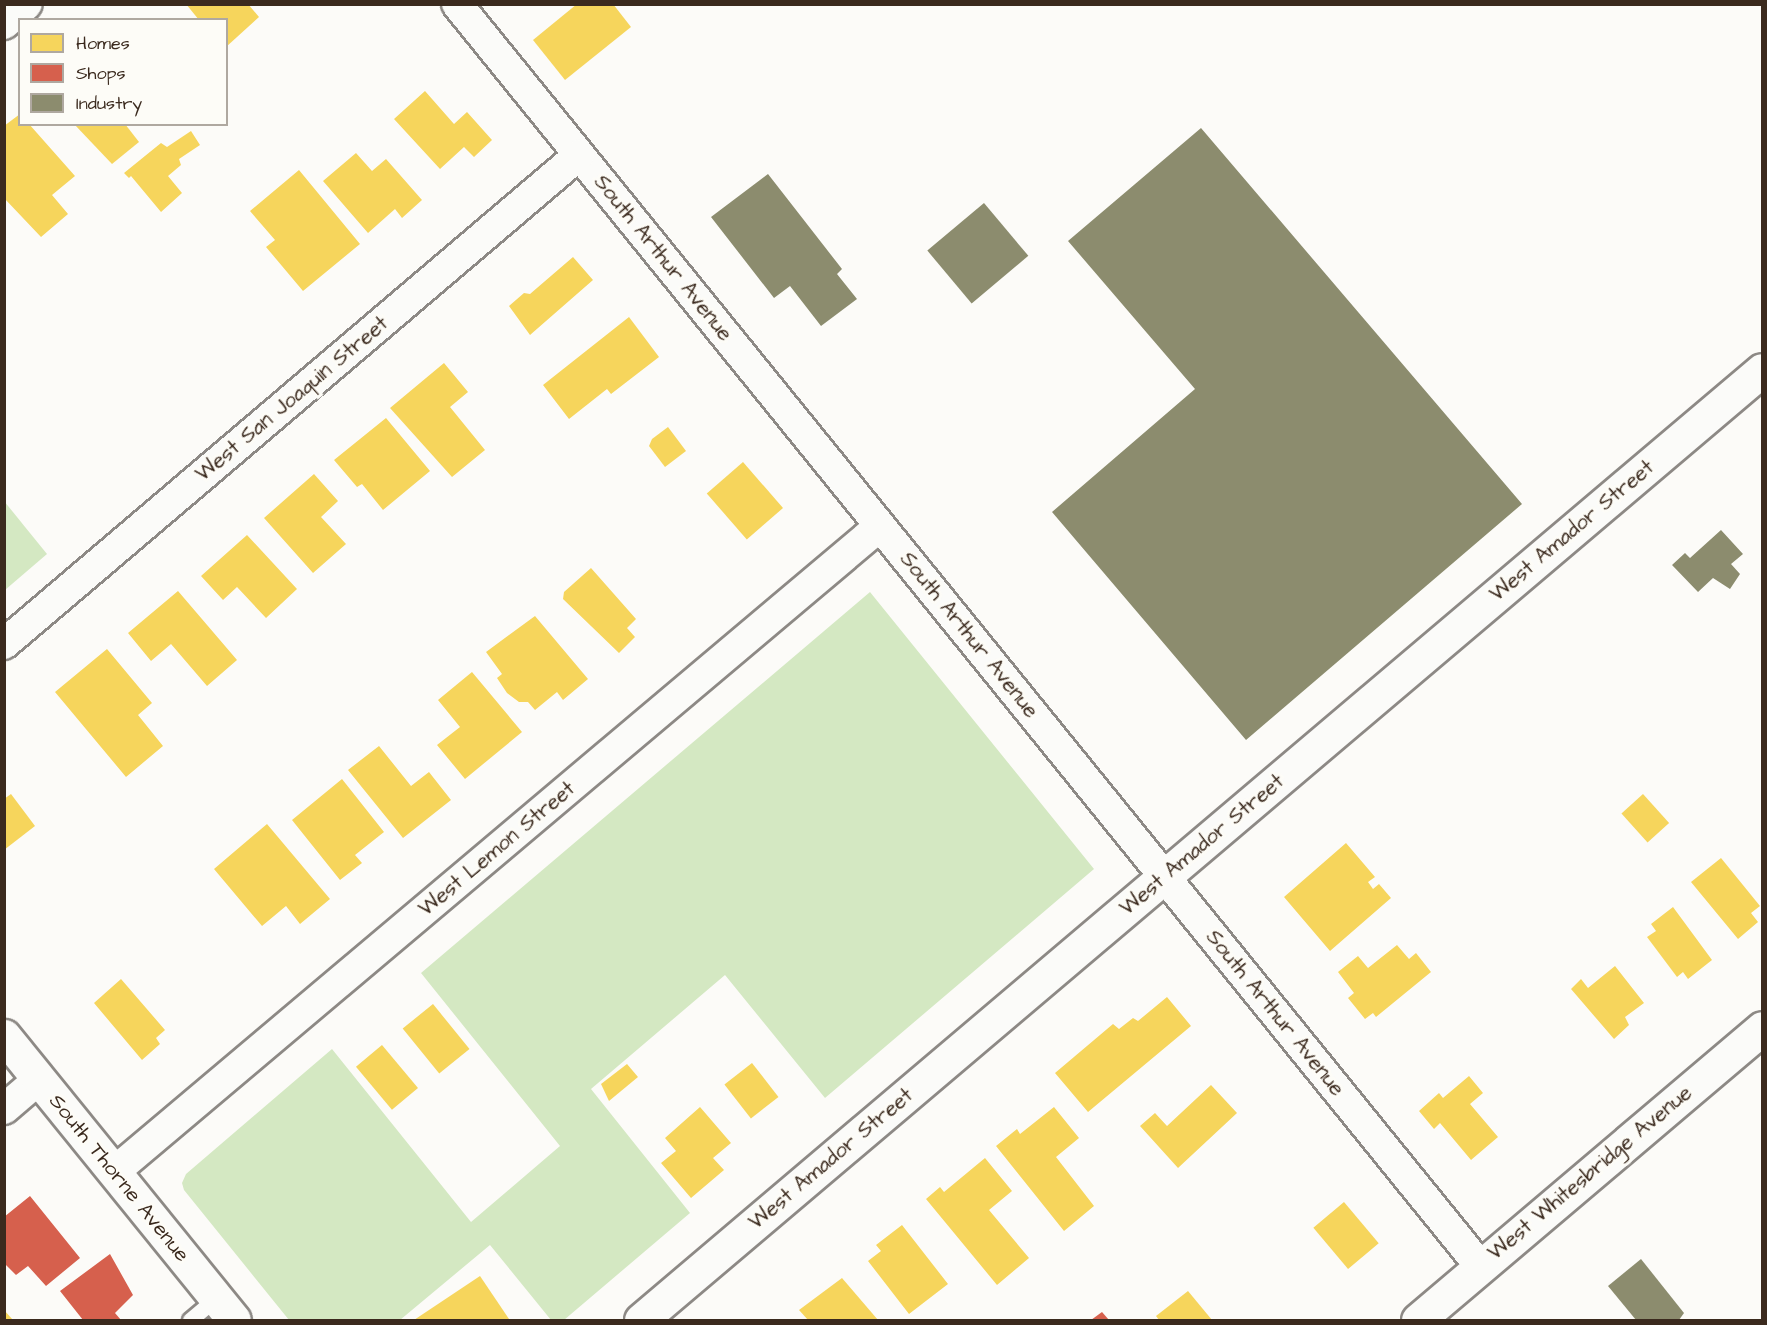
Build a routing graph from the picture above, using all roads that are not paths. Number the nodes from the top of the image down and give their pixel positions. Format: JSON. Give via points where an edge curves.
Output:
{"nodes":[{"id":1,"x":27,"y":4,"type":"edge"},
{"id":2,"x":458,"y":4,"type":"edge"},
{"id":3,"x":4,"y":24,"type":"edge"},
{"id":4,"x":579,"y":155,"type":"junction"},
{"id":5,"x":1762,"y":370,"type":"edge"},
{"id":6,"x":880,"y":526,"type":"junction"},
{"id":7,"x":4,"y":644,"type":"edge"},
{"id":8,"x":1164,"y":877,"type":"junction"},
{"id":9,"x":1762,"y":1028,"type":"edge"},
{"id":10,"x":4,"y":1036,"type":"edge"},
{"id":11,"x":39,"y":1079,"type":"junction"},
{"id":12,"x":4,"y":1109,"type":"edge"},
{"id":13,"x":114,"y":1172,"type":"junction"},
{"id":14,"x":1480,"y":1266,"type":"junction"},
{"id":15,"x":225,"y":1309,"type":"edge"},
{"id":16,"x":190,"y":1320,"type":"edge"},
{"id":17,"x":640,"y":1320,"type":"edge"},
{"id":18,"x":1418,"y":1320,"type":"edge"}],
"edges":[{"from":1,"to":3,"type":"street"},
{"from":2,"to":4,"type":"street","name":"South Arthur Avenue"},
{"from":4,"to":6,"type":"street","name":"South Arthur Avenue"},
{"from":4,"to":7,"type":"street","name":"West San Joaquin Street"},
{"from":5,"to":8,"type":"main road","name":"West Amador Street"},
{"from":6,"to":8,"type":"street","name":"South Arthur Avenue"},
{"from":6,"to":13,"type":"street","name":"West Lemon Street"},
{"from":8,"to":14,"type":"street","name":"South Arthur Avenue"},
{"from":8,"to":17,"type":"main road","name":"West Amador Street"},
{"from":9,"to":14,"type":"main road","name":"West Whitesbridge Avenue"},
{"from":10,"to":11,"type":"main road","name":"South Thorne Avenue"},
{"from":11,"to":12,"type":"street"},
{"from":11,"to":13,"type":"main road","name":"South Thorne Avenue"},
{"from":13,"to":15,"type":"main road","name":"South Thorne Avenue"},
{"from":14,"to":18,"type":"main road","name":"West Whitesbridge Avenue"},
{"from":15,"to":16,"type":"lane"}]}
